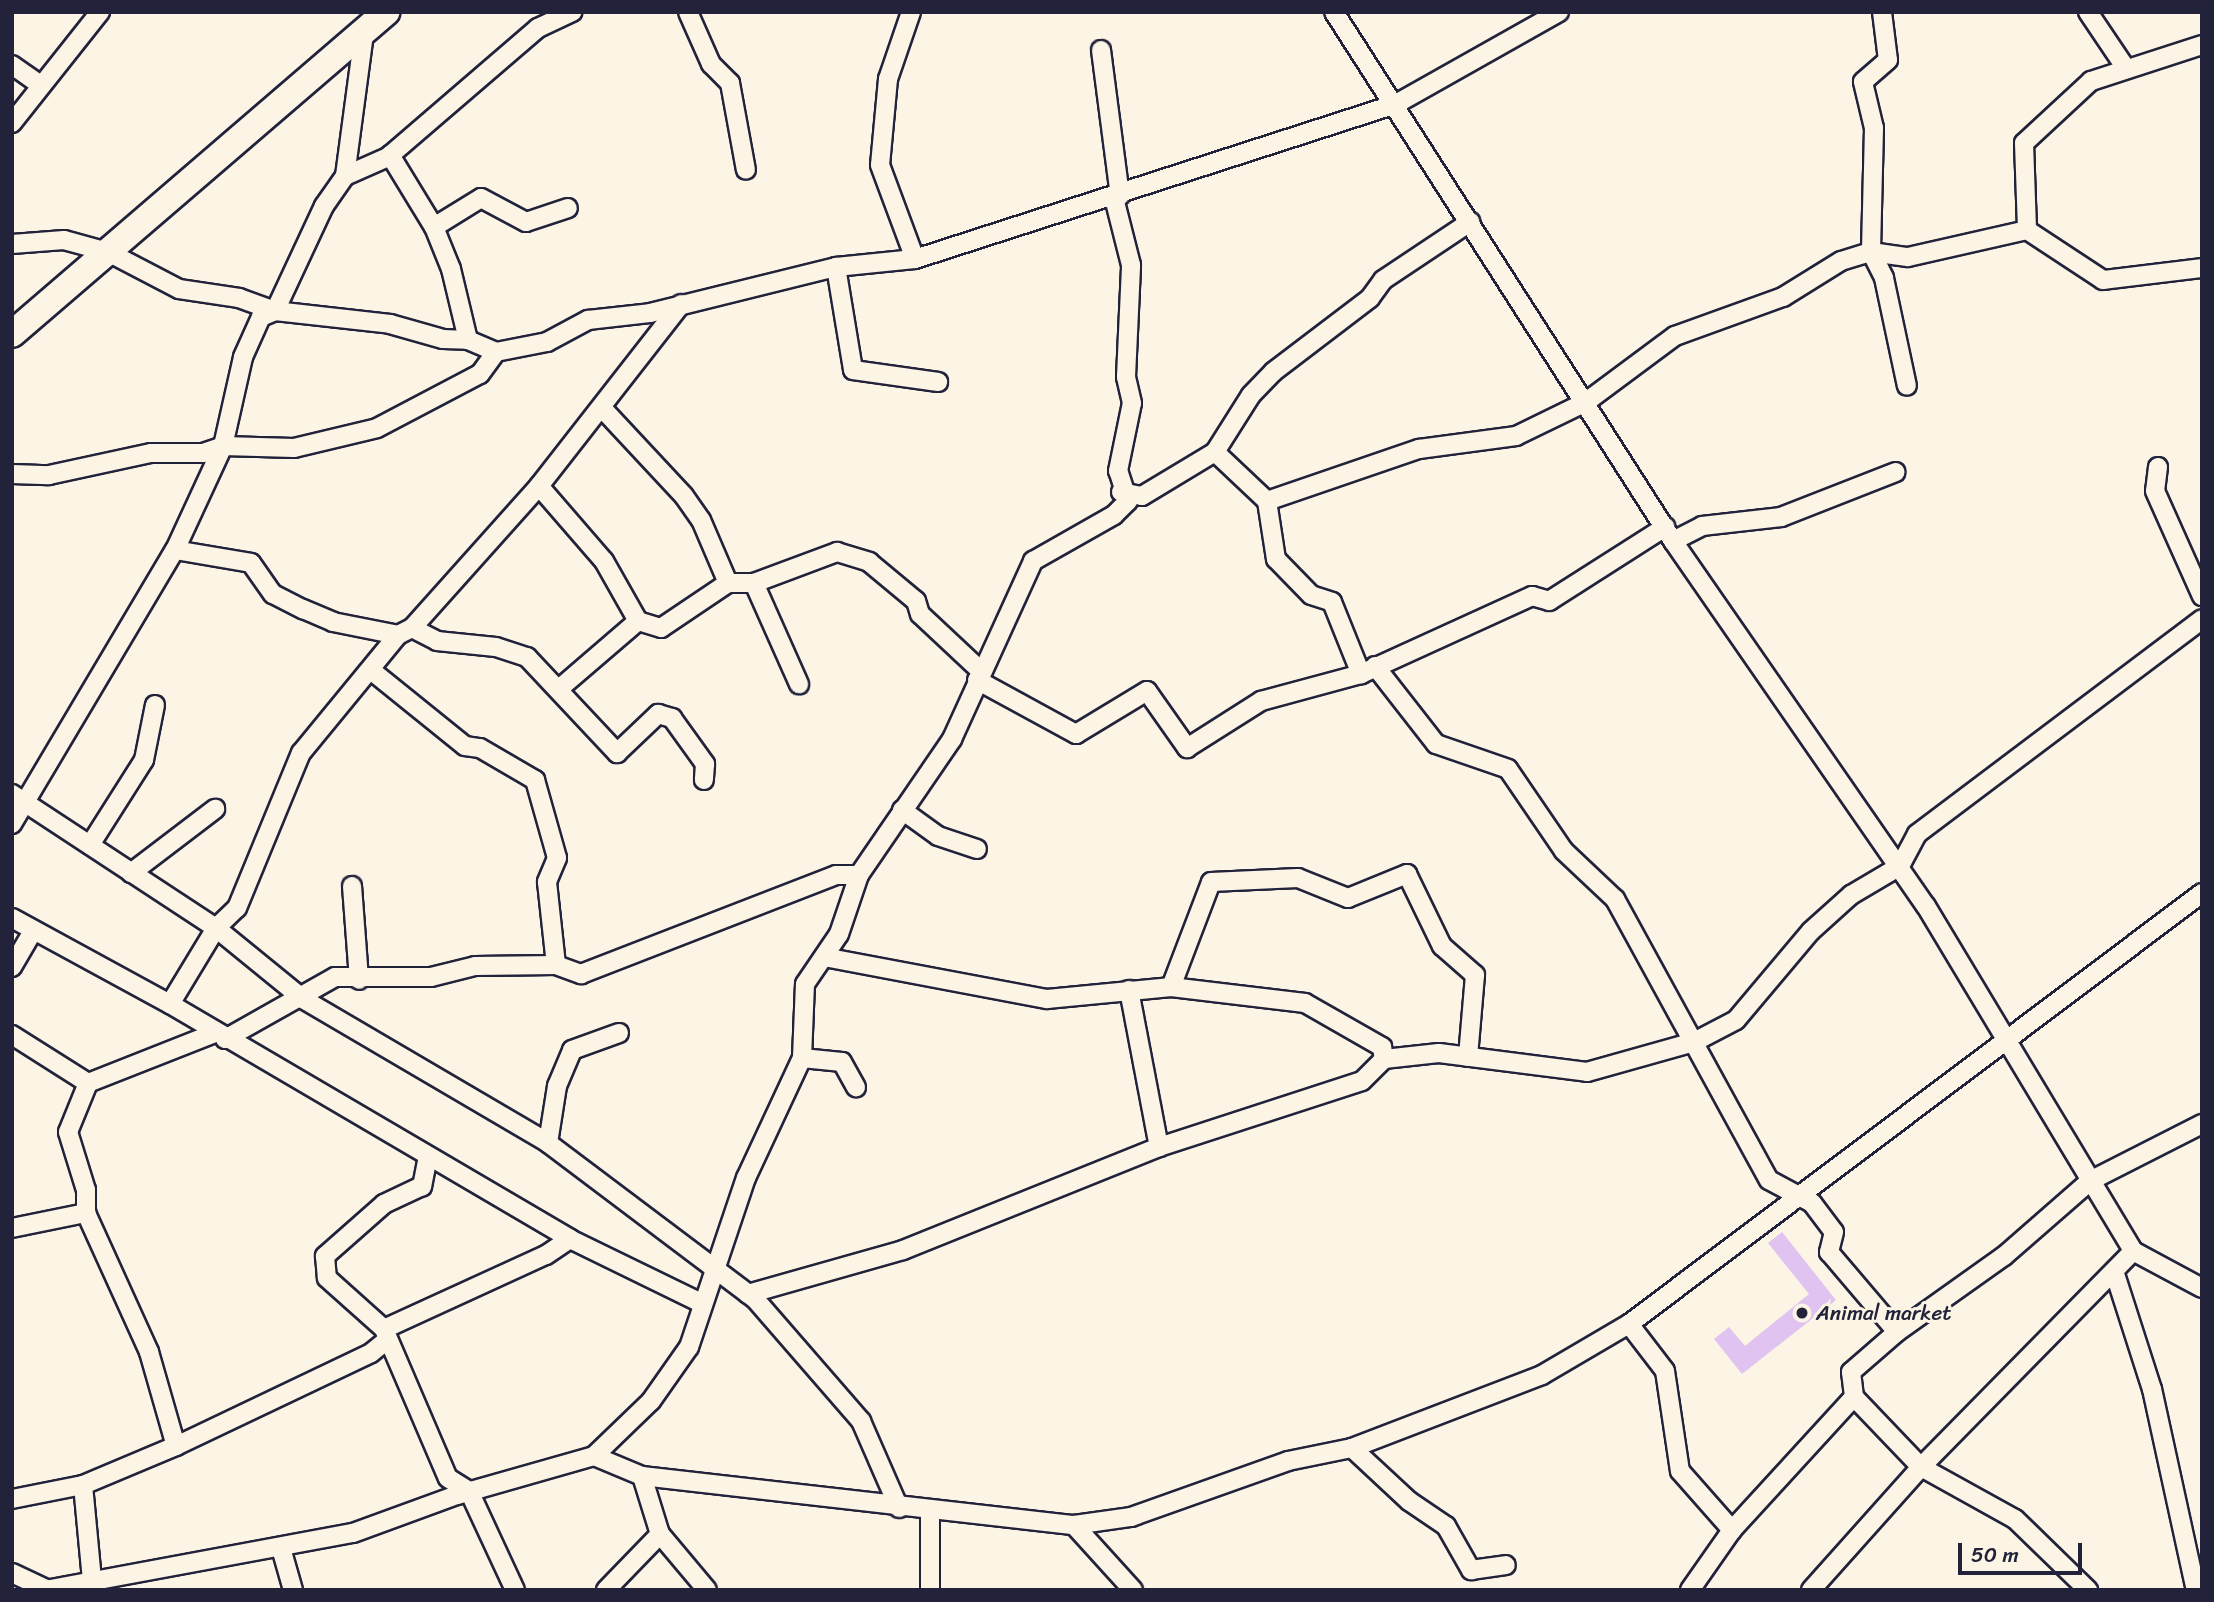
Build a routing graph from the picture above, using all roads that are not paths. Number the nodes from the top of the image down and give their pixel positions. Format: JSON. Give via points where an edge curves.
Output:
{"nodes":[{"id":1,"x":100,"y":12,"type":"edge"},
{"id":2,"x":386,"y":12,"type":"edge"},
{"id":3,"x":572,"y":12,"type":"edge"},
{"id":4,"x":688,"y":12,"type":"edge"},
{"id":5,"x":911,"y":12,"type":"edge"},
{"id":6,"x":1334,"y":12,"type":"edge"},
{"id":7,"x":1559,"y":12,"type":"edge"},
{"id":8,"x":1882,"y":12,"type":"edge"},
{"id":9,"x":2088,"y":12,"type":"edge"},
{"id":10,"x":364,"y":34,"type":"junction"},
{"id":11,"x":2202,"y":45,"type":"edge"},
{"id":12,"x":1101,"y":50,"type":"dead end"},
{"id":13,"x":12,"y":65,"type":"edge"},
{"id":14,"x":2124,"y":66,"type":"junction"},
{"id":15,"x":41,"y":85,"type":"junction"},
{"id":16,"x":1396,"y":104,"type":"junction"},
{"id":17,"x":12,"y":123,"type":"edge"},
{"id":18,"x":390,"y":155,"type":"junction"},
{"id":19,"x":746,"y":170,"type":"dead end"},
{"id":20,"x":345,"y":176,"type":"junction"},
{"id":21,"x":1117,"y":197,"type":"junction"},
{"id":22,"x":568,"y":208,"type":"dead end"},
{"id":23,"x":1470,"y":222,"type":"junction"},
{"id":24,"x":434,"y":227,"type":"junction"},
{"id":25,"x":2027,"y":230,"type":"junction"},
{"id":26,"x":12,"y":244,"type":"edge"},
{"id":27,"x":108,"y":252,"type":"junction"},
{"id":28,"x":1871,"y":252,"type":"junction"},
{"id":29,"x":915,"y":259,"type":"junction"},
{"id":30,"x":836,"y":268,"type":"junction"},
{"id":31,"x":2202,"y":268,"type":"edge"},
{"id":32,"x":681,"y":304,"type":"junction"},
{"id":33,"x":275,"y":311,"type":"junction"},
{"id":34,"x":12,"y":334,"type":"edge"},
{"id":35,"x":468,"y":340,"type":"junction"},
{"id":36,"x":496,"y":352,"type":"junction"},
{"id":37,"x":938,"y":382,"type":"dead end"},
{"id":38,"x":1907,"y":386,"type":"dead end"},
{"id":39,"x":1586,"y":402,"type":"junction"},
{"id":40,"x":602,"y":408,"type":"junction"},
{"id":41,"x":223,"y":446,"type":"junction"},
{"id":42,"x":1215,"y":452,"type":"junction"},
{"id":43,"x":2158,"y":467,"type":"dead end"},
{"id":44,"x":1896,"y":472,"type":"dead end"},
{"id":45,"x":12,"y":474,"type":"edge"},
{"id":46,"x":539,"y":486,"type":"junction"},
{"id":47,"x":1121,"y":492,"type":"junction"},
{"id":48,"x":1268,"y":501,"type":"junction"},
{"id":49,"x":1669,"y":534,"type":"junction"},
{"id":50,"x":174,"y":550,"type":"junction"},
{"id":51,"x":728,"y":583,"type":"junction"},
{"id":52,"x":754,"y":583,"type":"junction"},
{"id":53,"x":2202,"y":596,"type":"edge"},
{"id":54,"x":2202,"y":620,"type":"edge"},
{"id":55,"x":638,"y":621,"type":"junction"},
{"id":56,"x":405,"y":631,"type":"junction"},
{"id":57,"x":1368,"y":670,"type":"junction"},
{"id":58,"x":372,"y":671,"type":"junction"},
{"id":59,"x":979,"y":675,"type":"junction"},
{"id":60,"x":799,"y":684,"type":"dead end"},
{"id":61,"x":560,"y":688,"type":"junction"},
{"id":62,"x":155,"y":705,"type":"dead end"},
{"id":63,"x":704,"y":780,"type":"dead end"},
{"id":64,"x":18,"y":798,"type":"edge"},
{"id":65,"x":215,"y":809,"type":"dead end"},
{"id":66,"x":902,"y":810,"type":"junction"},
{"id":67,"x":12,"y":824,"type":"edge"},
{"id":68,"x":90,"y":845,"type":"junction"},
{"id":69,"x":977,"y":849,"type":"dead end"},
{"id":70,"x":1900,"y":866,"type":"junction"},
{"id":71,"x":131,"y":873,"type":"junction"},
{"id":72,"x":859,"y":875,"type":"junction"},
{"id":73,"x":352,"y":886,"type":"dead end"},
{"id":74,"x":2202,"y":893,"type":"edge"},
{"id":75,"x":12,"y":919,"type":"edge"},
{"id":76,"x":216,"y":928,"type":"junction"},
{"id":77,"x":33,"y":931,"type":"junction"},
{"id":78,"x":824,"y":957,"type":"junction"},
{"id":79,"x":556,"y":965,"type":"junction"},
{"id":80,"x":12,"y":967,"type":"edge"},
{"id":81,"x":359,"y":981,"type":"junction"},
{"id":82,"x":1171,"y":986,"type":"junction"},
{"id":83,"x":1129,"y":990,"type":"junction"},
{"id":84,"x":303,"y":999,"type":"junction"},
{"id":85,"x":170,"y":1004,"type":"junction"},
{"id":86,"x":619,"y":1033,"type":"dead end"},
{"id":87,"x":12,"y":1035,"type":"edge"},
{"id":88,"x":220,"y":1036,"type":"junction"},
{"id":89,"x":2004,"y":1039,"type":"junction"},
{"id":90,"x":1694,"y":1042,"type":"junction"},
{"id":91,"x":1468,"y":1057,"type":"junction"},
{"id":92,"x":802,"y":1058,"type":"junction"},
{"id":93,"x":1384,"y":1059,"type":"junction"},
{"id":94,"x":88,"y":1083,"type":"junction"},
{"id":95,"x":856,"y":1087,"type":"dead end"},
{"id":96,"x":2202,"y":1124,"type":"edge"},
{"id":97,"x":548,"y":1143,"type":"junction"},
{"id":98,"x":1159,"y":1147,"type":"junction"},
{"id":99,"x":428,"y":1156,"type":"junction"},
{"id":100,"x":2090,"y":1181,"type":"junction"},
{"id":101,"x":1794,"y":1196,"type":"junction"},
{"id":102,"x":86,"y":1213,"type":"junction"},
{"id":103,"x":12,"y":1228,"type":"edge"},
{"id":104,"x":570,"y":1239,"type":"junction"},
{"id":105,"x":2133,"y":1251,"type":"junction"},
{"id":106,"x":715,"y":1269,"type":"junction"},
{"id":107,"x":2115,"y":1273,"type":"junction"},
{"id":108,"x":2202,"y":1288,"type":"edge"},
{"id":109,"x":748,"y":1294,"type":"junction"},
{"id":110,"x":703,"y":1304,"type":"junction"},
{"id":111,"x":1629,"y":1324,"type":"junction"},
{"id":112,"x":1897,"y":1332,"type":"junction"},
{"id":113,"x":386,"y":1334,"type":"junction"},
{"id":114,"x":1854,"y":1397,"type":"junction"},
{"id":115,"x":176,"y":1446,"type":"junction"},
{"id":116,"x":1352,"y":1448,"type":"junction"},
{"id":117,"x":594,"y":1455,"type":"junction"},
{"id":118,"x":1921,"y":1466,"type":"junction"},
{"id":119,"x":642,"y":1476,"type":"junction"},
{"id":120,"x":83,"y":1485,"type":"junction"},
{"id":121,"x":469,"y":1492,"type":"junction"},
{"id":122,"x":12,"y":1499,"type":"edge"},
{"id":123,"x":899,"y":1508,"type":"junction"},
{"id":124,"x":930,"y":1511,"type":"junction"},
{"id":125,"x":1074,"y":1525,"type":"junction"},
{"id":126,"x":1732,"y":1530,"type":"junction"},
{"id":127,"x":660,"y":1534,"type":"junction"},
{"id":128,"x":281,"y":1548,"type":"junction"},
{"id":129,"x":1506,"y":1565,"type":"dead end"},
{"id":130,"x":12,"y":1573,"type":"edge"},
{"id":131,"x":92,"y":1580,"type":"junction"},
{"id":132,"x":46,"y":1589,"type":"edge"},
{"id":133,"x":293,"y":1590,"type":"edge"},
{"id":134,"x":515,"y":1590,"type":"edge"},
{"id":135,"x":606,"y":1590,"type":"edge"},
{"id":136,"x":707,"y":1590,"type":"edge"},
{"id":137,"x":930,"y":1590,"type":"edge"},
{"id":138,"x":1132,"y":1590,"type":"edge"},
{"id":139,"x":1690,"y":1590,"type":"edge"},
{"id":140,"x":1811,"y":1590,"type":"edge"},
{"id":141,"x":2088,"y":1590,"type":"edge"},
{"id":142,"x":2196,"y":1590,"type":"edge"}],
"edges":[{"from":1,"to":15,"type":"street"},
{"from":2,"to":10,"type":"street"},
{"from":3,"to":18,"type":"street","via":[[538,28]]},
{"from":4,"to":19,"type":"street","via":[[710,64],[730,83]]},
{"from":5,"to":29,"type":"street","via":[[888,79],[880,165]]},
{"from":6,"to":16,"type":"street"},
{"from":7,"to":16,"type":"street"},
{"from":8,"to":28,"type":"street","via":[[1888,60],[1863,82],[1874,128]]},
{"from":9,"to":14,"type":"street"},
{"from":10,"to":20,"type":"street"},
{"from":10,"to":27,"type":"street"},
{"from":11,"to":14,"type":"street"},
{"from":12,"to":21,"type":"street"},
{"from":13,"to":15,"type":"street"},
{"from":14,"to":25,"type":"street","via":[[2091,81],[2024,143]]},
{"from":15,"to":17,"type":"street"},
{"from":16,"to":21,"type":"street"},
{"from":16,"to":23,"type":"street"},
{"from":18,"to":20,"type":"street"},
{"from":18,"to":24,"type":"street"},
{"from":20,"to":33,"type":"street","via":[[324,206]]},
{"from":21,"to":29,"type":"street"},
{"from":21,"to":47,"type":"street","via":[[1133,297],[1126,346],[1132,403],[1118,471]]},
{"from":22,"to":24,"type":"street","via":[[526,222],[481,198]]},
{"from":23,"to":39,"type":"street"},
{"from":23,"to":42,"type":"street","via":[[1382,280],[1370,298],[1273,372],[1251,395]]},
{"from":24,"to":35,"type":"street","via":[[451,269]]},
{"from":25,"to":28,"type":"street","via":[[1908,257]]},
{"from":25,"to":31,"type":"street","via":[[2103,279]]},
{"from":26,"to":27,"type":"street","via":[[64,240]]},
{"from":27,"to":33,"type":"street","via":[[179,289],[239,298]]},
{"from":27,"to":34,"type":"street"},
{"from":28,"to":38,"type":"street","via":[[1884,278]]},
{"from":28,"to":39,"type":"street","via":[[1817,271],[1783,296],[1675,336]]},
{"from":29,"to":30,"type":"street"},
{"from":30,"to":32,"type":"street"},
{"from":30,"to":37,"type":"street","via":[[853,370]]},
{"from":32,"to":36,"type":"street","via":[[588,320],[547,342]]},
{"from":32,"to":40,"type":"street"},
{"from":33,"to":35,"type":"street","via":[[369,321]]},
{"from":33,"to":41,"type":"street","via":[[261,317],[243,357]]},
{"from":35,"to":36,"type":"street"},
{"from":36,"to":41,"type":"street","via":[[481,374],[377,428],[294,447]]},
{"from":39,"to":48,"type":"street","via":[[1516,436],[1419,449]]},
{"from":39,"to":49,"type":"street"},
{"from":40,"to":46,"type":"street"},
{"from":40,"to":51,"type":"street","via":[[684,496],[701,520]]},
{"from":41,"to":45,"type":"street","via":[[203,453],[139,455],[49,475]]},
{"from":41,"to":50,"type":"street"},
{"from":42,"to":47,"type":"street","via":[[1142,496]]},
{"from":42,"to":48,"type":"street"},
{"from":43,"to":53,"type":"street","via":[[2155,491]]},
{"from":44,"to":49,"type":"street","via":[[1782,517]]},
{"from":46,"to":55,"type":"street","via":[[604,561]]},
{"from":46,"to":56,"type":"street"},
{"from":47,"to":59,"type":"street","via":[[1128,500],[1114,515],[1033,561]]},
{"from":48,"to":57,"type":"street","via":[[1276,559],[1311,595],[1332,602]]},
{"from":49,"to":57,"type":"street","via":[[1549,601],[1532,596]]},
{"from":49,"to":70,"type":"street"},
{"from":50,"to":56,"type":"street","via":[[251,563],[273,594],[333,622]]},
{"from":50,"to":64,"type":"street"},
{"from":51,"to":52,"type":"street"},
{"from":51,"to":55,"type":"street","via":[[661,628]]},
{"from":52,"to":59,"type":"street","via":[[837,552],[869,562],[916,601],[920,614]]},
{"from":52,"to":60,"type":"street"},
{"from":54,"to":70,"type":"street","via":[[1917,834]]},
{"from":55,"to":61,"type":"street"},
{"from":56,"to":58,"type":"street"},
{"from":56,"to":61,"type":"street","via":[[527,657]]},
{"from":57,"to":59,"type":"street","via":[[1261,701],[1187,748],[1147,691],[1076,734]]},
{"from":57,"to":90,"type":"street","via":[[1436,744],[1508,769],[1564,850],[1615,899]]},
{"from":58,"to":76,"type":"street","via":[[302,753],[237,908]]},
{"from":58,"to":79,"type":"street","via":[[465,746],[480,748],[535,780],[557,858],[547,882]]},
{"from":59,"to":66,"type":"street","via":[[952,739]]},
{"from":61,"to":63,"type":"street","via":[[617,754],[658,714],[672,718],[705,764]]},
{"from":62,"to":68,"type":"street","via":[[144,760]]},
{"from":64,"to":67,"type":"street"},
{"from":64,"to":68,"type":"street"},
{"from":65,"to":71,"type":"street"},
{"from":66,"to":69,"type":"street","via":[[938,836]]},
{"from":66,"to":72,"type":"street"},
{"from":68,"to":71,"type":"street"},
{"from":70,"to":89,"type":"street"},
{"from":70,"to":90,"type":"street","via":[[1851,895],[1811,931],[1736,1020]]},
{"from":71,"to":76,"type":"street"},
{"from":72,"to":78,"type":"street","via":[[839,934]]},
{"from":72,"to":79,"type":"street","via":[[836,875],[581,974]]},
{"from":73,"to":81,"type":"street"},
{"from":74,"to":89,"type":"street"},
{"from":75,"to":77,"type":"street"},
{"from":76,"to":84,"type":"street"},
{"from":76,"to":85,"type":"street"},
{"from":77,"to":80,"type":"street"},
{"from":77,"to":85,"type":"street"},
{"from":78,"to":83,"type":"street","via":[[1047,999]]},
{"from":78,"to":92,"type":"street","via":[[805,984]]},
{"from":79,"to":81,"type":"street","via":[[475,966],[431,976]]},
{"from":81,"to":84,"type":"street","via":[[335,977]]},
{"from":82,"to":83,"type":"street"},
{"from":82,"to":91,"type":"street","via":[[1211,882],[1298,878],[1348,898],[1407,874],[1442,946],[1475,975]]},
{"from":82,"to":93,"type":"street","via":[[1305,1003],[1382,1047]]},
{"from":83,"to":98,"type":"street","via":[[1135,1043]]},
{"from":84,"to":88,"type":"street"},
{"from":84,"to":97,"type":"street"},
{"from":85,"to":88,"type":"street"},
{"from":86,"to":97,"type":"street","via":[[572,1051],[556,1086]]},
{"from":87,"to":94,"type":"street"},
{"from":88,"to":94,"type":"street"},
{"from":88,"to":99,"type":"street"},
{"from":89,"to":100,"type":"street"},
{"from":89,"to":101,"type":"street"},
{"from":90,"to":91,"type":"street","via":[[1587,1072]]},
{"from":90,"to":101,"type":"street","via":[[1769,1180]]},
{"from":91,"to":93,"type":"street","via":[[1438,1053]]},
{"from":92,"to":95,"type":"street","via":[[842,1062]]},
{"from":92,"to":106,"type":"street","via":[[746,1178]]},
{"from":93,"to":98,"type":"street","via":[[1362,1081]]},
{"from":94,"to":102,"type":"street","via":[[68,1132],[86,1190]]},
{"from":96,"to":100,"type":"street"},
{"from":97,"to":106,"type":"street"},
{"from":98,"to":109,"type":"street","via":[[902,1250]]},
{"from":99,"to":104,"type":"street"},
{"from":99,"to":113,"type":"street","via":[[422,1186],[384,1204],[325,1256],[327,1278]]},
{"from":100,"to":105,"type":"street"},
{"from":100,"to":112,"type":"street","via":[[2004,1256]]},
{"from":101,"to":111,"type":"street"},
{"from":101,"to":112,"type":"street","via":[[1811,1203],[1834,1232],[1829,1252]]},
{"from":102,"to":103,"type":"street"},
{"from":102,"to":115,"type":"street","via":[[149,1352]]},
{"from":104,"to":110,"type":"street"},
{"from":104,"to":113,"type":"street"},
{"from":105,"to":107,"type":"street"},
{"from":105,"to":108,"type":"street"},
{"from":106,"to":109,"type":"street"},
{"from":106,"to":110,"type":"street"},
{"from":107,"to":118,"type":"street"},
{"from":107,"to":142,"type":"street","via":[[2152,1389]]},
{"from":109,"to":123,"type":"street","via":[[861,1421]]},
{"from":110,"to":117,"type":"street","via":[[689,1347],[651,1401]]},
{"from":111,"to":116,"type":"street","via":[[1542,1375]]},
{"from":111,"to":126,"type":"street","via":[[1665,1371],[1680,1471]]},
{"from":112,"to":114,"type":"street","via":[[1851,1372]]},
{"from":113,"to":115,"type":"street","via":[[371,1353]]},
{"from":113,"to":121,"type":"street","via":[[448,1478]]},
{"from":114,"to":118,"type":"street"},
{"from":114,"to":126,"type":"street"},
{"from":115,"to":120,"type":"street"},
{"from":116,"to":125,"type":"street","via":[[1288,1461],[1131,1517]]},
{"from":116,"to":129,"type":"street","via":[[1409,1501],[1446,1526],[1471,1570]]},
{"from":117,"to":119,"type":"street"},
{"from":117,"to":121,"type":"street"},
{"from":118,"to":140,"type":"street"},
{"from":118,"to":141,"type":"street","via":[[2015,1519]]},
{"from":119,"to":123,"type":"street"},
{"from":119,"to":127,"type":"street"},
{"from":120,"to":122,"type":"street"},
{"from":120,"to":131,"type":"street"},
{"from":121,"to":128,"type":"street","via":[[353,1533]]},
{"from":121,"to":134,"type":"street"},
{"from":123,"to":124,"type":"street"},
{"from":124,"to":125,"type":"street"},
{"from":124,"to":137,"type":"street"},
{"from":125,"to":138,"type":"street"},
{"from":126,"to":139,"type":"street"},
{"from":127,"to":135,"type":"street"},
{"from":127,"to":136,"type":"street"},
{"from":128,"to":131,"type":"street"},
{"from":128,"to":133,"type":"street"},
{"from":130,"to":132,"type":"street"},
{"from":131,"to":132,"type":"street"}]}
